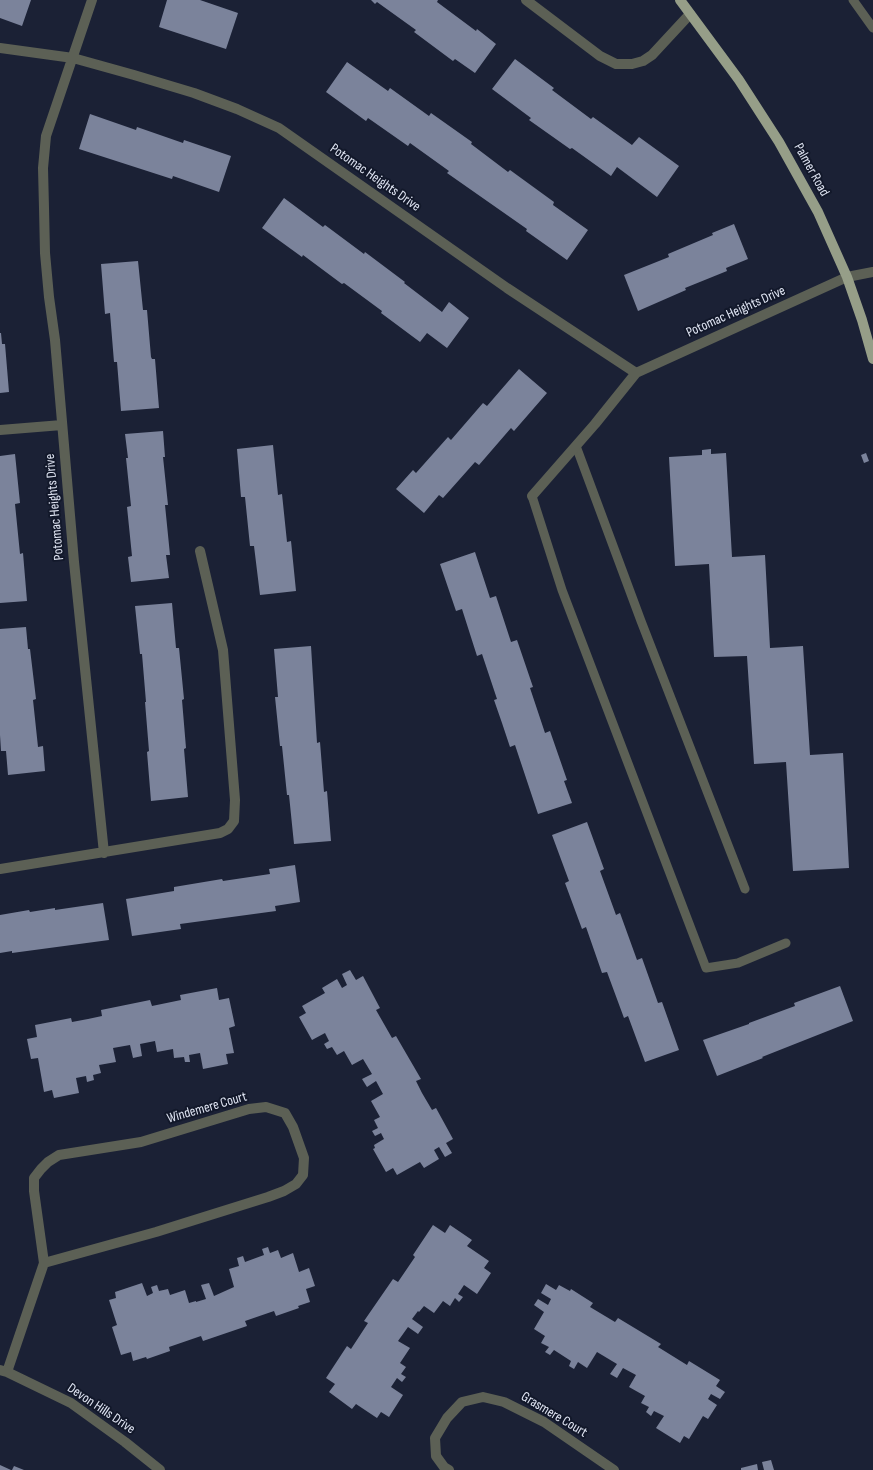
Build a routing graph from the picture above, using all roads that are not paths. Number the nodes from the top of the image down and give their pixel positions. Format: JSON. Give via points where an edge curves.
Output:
{"nodes":[{"id":1,"x":92,"y":0,"type":"edge"},
{"id":2,"x":526,"y":0,"type":"edge"},
{"id":3,"x":680,"y":0,"type":"edge"},
{"id":4,"x":853,"y":0,"type":"edge"},
{"id":5,"x":690,"y":14,"type":"junction"},
{"id":6,"x":873,"y":28,"type":"edge"},
{"id":7,"x":0,"y":48,"type":"edge"},
{"id":8,"x":73,"y":58,"type":"junction"},
{"id":9,"x":873,"y":272,"type":"edge"},
{"id":10,"x":847,"y":277,"type":"junction"},
{"id":11,"x":873,"y":359,"type":"edge"},
{"id":12,"x":636,"y":373,"type":"junction"},
{"id":13,"x":62,"y":425,"type":"junction"},
{"id":14,"x":0,"y":430,"type":"edge"},
{"id":15,"x":576,"y":446,"type":"junction"},
{"id":16,"x":532,"y":496,"type":"joint"},
{"id":17,"x":200,"y":551,"type":"dead end"},
{"id":18,"x":104,"y":853,"type":"junction"},
{"id":19,"x":0,"y":869,"type":"edge"},
{"id":20,"x":745,"y":890,"type":"dead end"},
{"id":21,"x":786,"y":943,"type":"dead end"},
{"id":22,"x":44,"y":1262,"type":"junction"},
{"id":23,"x":3,"y":1371,"type":"edge"},
{"id":24,"x":160,"y":1470,"type":"edge"},
{"id":25,"x":449,"y":1470,"type":"edge"},
{"id":26,"x":614,"y":1470,"type":"edge"}],
"edges":[{"from":1,"to":8,"type":"street","name":"Potomac Heights Drive"},
{"from":2,"to":5,"type":"street","via":[[600,56],[616,64],[632,64],[652,55]]},
{"from":3,"to":5,"type":"main road","name":"Palmer Road"},
{"from":4,"to":6,"type":"lane"},
{"from":5,"to":10,"type":"main road","name":"Palmer Road","via":[[739,80],[780,142],[818,212]]},
{"from":7,"to":8,"type":"street","name":"Potomac Heights Drive"},
{"from":8,"to":12,"type":"street","name":"Potomac Heights Drive","via":[[194,93],[279,128],[507,288]]},
{"from":8,"to":13,"type":"street","name":"Potomac Heights Drive","via":[[46,136],[43,168],[45,253]]},
{"from":9,"to":10,"type":"street","name":"Potomac Heights Drive"},
{"from":10,"to":11,"type":"main road","name":"Palmer Road"},
{"from":10,"to":12,"type":"street","name":"Potomac Heights Drive"},
{"from":12,"to":15,"type":"street","name":"Potomac Heights Drive"},
{"from":13,"to":14,"type":"street"},
{"from":13,"to":18,"type":"street","name":"Potomac Heights Drive"},
{"from":15,"to":16,"type":"street","name":"Potomac Heights Drive"},
{"from":15,"to":20,"type":"lane"},
{"from":16,"to":21,"type":"lane","via":[[562,590],[706,968],[738,963]]},
{"from":17,"to":18,"type":"street","via":[[223,650],[235,800],[234,821],[228,829],[220,833]]},
{"from":18,"to":19,"type":"street"},
{"from":22,"to":22,"type":"street","name":"Windemere Court","via":[[156,1232],[284,1192],[296,1184],[303,1175],[304,1158],[285,1113],[266,1107],[249,1109],[141,1142],[59,1155],[34,1178]]},
{"from":22,"to":23,"type":"street","name":"Windemere Court"},
{"from":23,"to":24,"type":"street","name":"Devon Hills Drive","via":[[71,1403]]},
{"from":25,"to":26,"type":"street","name":"Grasmere Court","via":[[436,1456],[435,1438],[447,1418],[462,1402],[483,1397],[504,1402],[544,1422]]}]}
